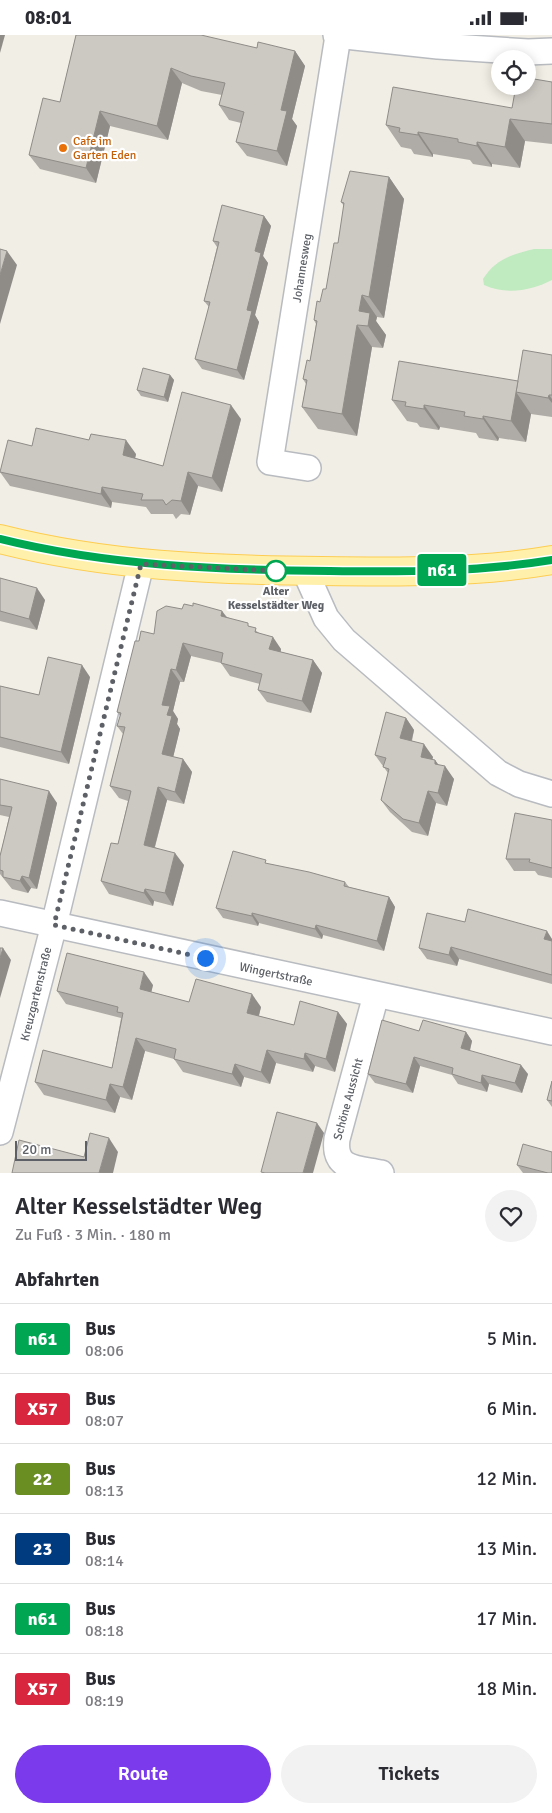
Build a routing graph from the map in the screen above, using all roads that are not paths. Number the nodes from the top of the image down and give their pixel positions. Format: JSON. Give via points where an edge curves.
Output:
{"nodes":[{"id":1,"x":337,"y":35,"type":"edge"},
{"id":2,"x":552,"y":51,"type":"edge"},
{"id":3,"x":308,"y":468,"type":"dead end"},
{"id":4,"x":0,"y":539,"type":"edge"},
{"id":5,"x":552,"y":560,"type":"edge"},
{"id":6,"x":141,"y":564,"type":"junction"},
{"id":7,"x":305,"y":571,"type":"junction"},
{"id":8,"x":552,"y":794,"type":"edge"},
{"id":9,"x":0,"y":913,"type":"edge"},
{"id":10,"x":54,"y":925,"type":"junction"},
{"id":11,"x":376,"y":995,"type":"junction"},
{"id":12,"x":552,"y":1032,"type":"edge"},
{"id":13,"x":0,"y":1133,"type":"edge"},
{"id":14,"x":381,"y":1173,"type":"edge"}],
"edges":[{"from":1,"to":2,"type":"street","via":[[438,46]]},
{"from":1,"to":3,"type":"street","name":"Johannesweg","via":[[270,462]]},
{"from":4,"to":6,"type":"main road"},
{"from":5,"to":7,"type":"main road","via":[[447,570]]},
{"from":6,"to":7,"type":"main road"},
{"from":6,"to":10,"type":"street","name":"Kreuzgartenstraße"},
{"from":7,"to":8,"type":"street","via":[[326,618],[344,640],[498,773],[518,784]]},
{"from":9,"to":10,"type":"street","name":"Wingertstraße"},
{"from":10,"to":11,"type":"street","name":"Wingertstraße"},
{"from":10,"to":13,"type":"street","name":"Kreuzgartenstraße"},
{"from":11,"to":12,"type":"street","name":"Wingertstraße"},
{"from":11,"to":14,"type":"street","name":"Schöne Aussicht","via":[[335,1151],[345,1165]]}]}
